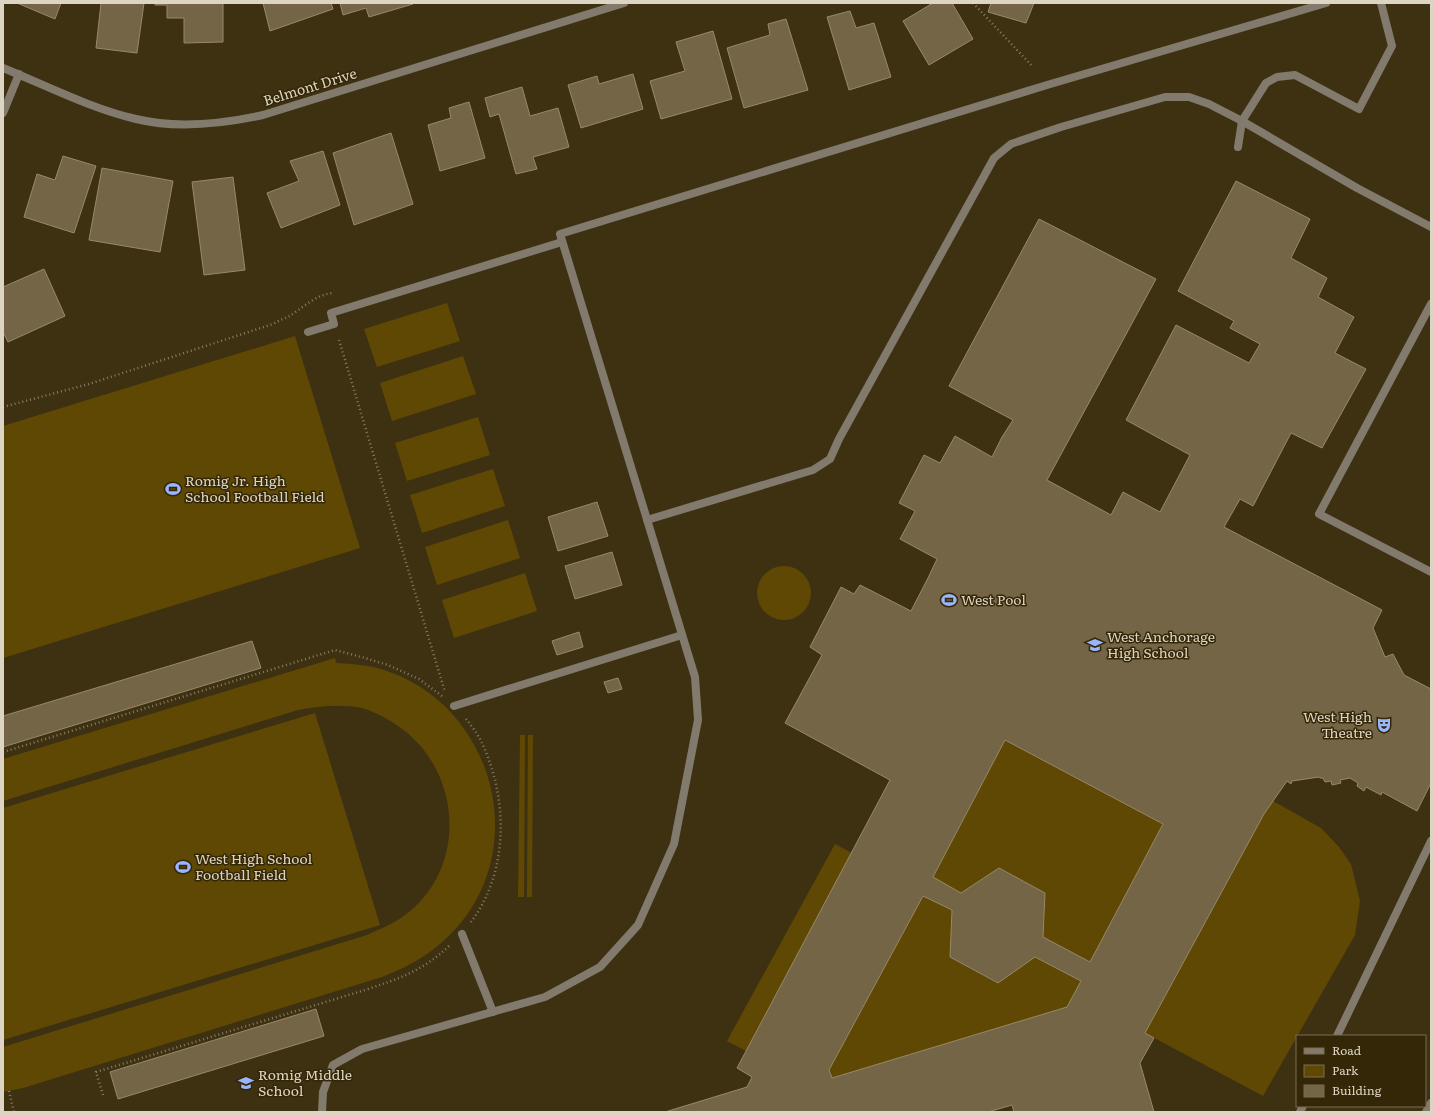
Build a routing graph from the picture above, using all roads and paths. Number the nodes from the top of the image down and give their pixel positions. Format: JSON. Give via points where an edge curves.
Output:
{"nodes":[{"id":1,"x":624,"y":3,"type":"edge"},
{"id":2,"x":973,"y":3,"type":"edge"},
{"id":3,"x":1326,"y":3,"type":"edge"},
{"id":4,"x":1381,"y":3,"type":"edge"},
{"id":5,"x":1033,"y":66,"type":"dead end"},
{"id":6,"x":3,"y":68,"type":"edge"},
{"id":7,"x":20,"y":74,"type":"junction"},
{"id":8,"x":3,"y":113,"type":"edge"},
{"id":9,"x":1242,"y":121,"type":"junction"},
{"id":10,"x":1238,"y":147,"type":"dead end"},
{"id":11,"x":1431,"y":227,"type":"edge"},
{"id":12,"x":562,"y":242,"type":"junction"},
{"id":13,"x":1431,"y":304,"type":"edge"},
{"id":14,"x":346,"y":309,"type":"junction"},
{"id":15,"x":334,"y":324,"type":"junction"},
{"id":16,"x":308,"y":332,"type":"dead end"},
{"id":17,"x":3,"y":406,"type":"edge"},
{"id":18,"x":647,"y":520,"type":"junction"},
{"id":19,"x":1431,"y":572,"type":"edge"},
{"id":20,"x":682,"y":635,"type":"junction"},
{"id":21,"x":454,"y":706,"type":"joint"},
{"id":22,"x":3,"y":752,"type":"edge"},
{"id":23,"x":1431,"y":841,"type":"edge"},
{"id":24,"x":462,"y":934,"type":"junction"},
{"id":25,"x":493,"y":1012,"type":"junction"},
{"id":26,"x":1337,"y":1035,"type":"edge"},
{"id":27,"x":9,"y":1091,"type":"dead end"},
{"id":28,"x":103,"y":1095,"type":"dead end"},
{"id":29,"x":1431,"y":1103,"type":"edge"},
{"id":30,"x":14,"y":1112,"type":"edge"},
{"id":31,"x":322,"y":1112,"type":"edge"},
{"id":32,"x":1426,"y":1112,"type":"edge"}],
"edges":[{"from":1,"to":7,"type":"street","name":"Belmont Drive","via":[[263,115],[212,124],[137,120],[103,110]]},
{"from":2,"to":5,"type":"path"},
{"from":3,"to":12,"type":"street","via":[[1043,86],[560,234]]},
{"from":4,"to":9,"type":"street","via":[[1392,46],[1359,109],[1294,75],[1283,76],[1266,83]]},
{"from":6,"to":7,"type":"street","name":"Belmont Drive"},
{"from":7,"to":8,"type":"street"},
{"from":9,"to":10,"type":"street"},
{"from":9,"to":11,"type":"street","via":[[1357,188]]},
{"from":9,"to":18,"type":"street","via":[[1209,104],[1188,97],[1165,97],[1011,144],[994,158],[830,459],[813,470]]},
{"from":12,"to":14,"type":"street"},
{"from":12,"to":18,"type":"street"},
{"from":13,"to":19,"type":"street","via":[[1319,514]]},
{"from":14,"to":15,"type":"street","via":[[331,313]]},
{"from":14,"to":17,"type":"path","via":[[340,293],[331,293],[273,324],[89,384]]},
{"from":15,"to":16,"type":"street"},
{"from":15,"to":22,"type":"path","via":[[447,700],[419,679],[380,663],[335,650]]},
{"from":18,"to":20,"type":"street"},
{"from":20,"to":21,"type":"street"},
{"from":20,"to":25,"type":"street","via":[[695,677],[698,720],[674,844],[638,925],[600,967],[545,997]]},
{"from":21,"to":24,"type":"path","via":[[466,717],[480,739],[494,776],[501,812],[500,851],[491,887],[477,914]]},
{"from":23,"to":26,"type":"street"},
{"from":24,"to":25,"type":"street"},
{"from":24,"to":28,"type":"path","via":[[436,958],[405,976],[96,1072]]},
{"from":25,"to":31,"type":"street","via":[[362,1049],[333,1065],[323,1092]]},
{"from":27,"to":30,"type":"path"},
{"from":29,"to":32,"type":"street"}]}
